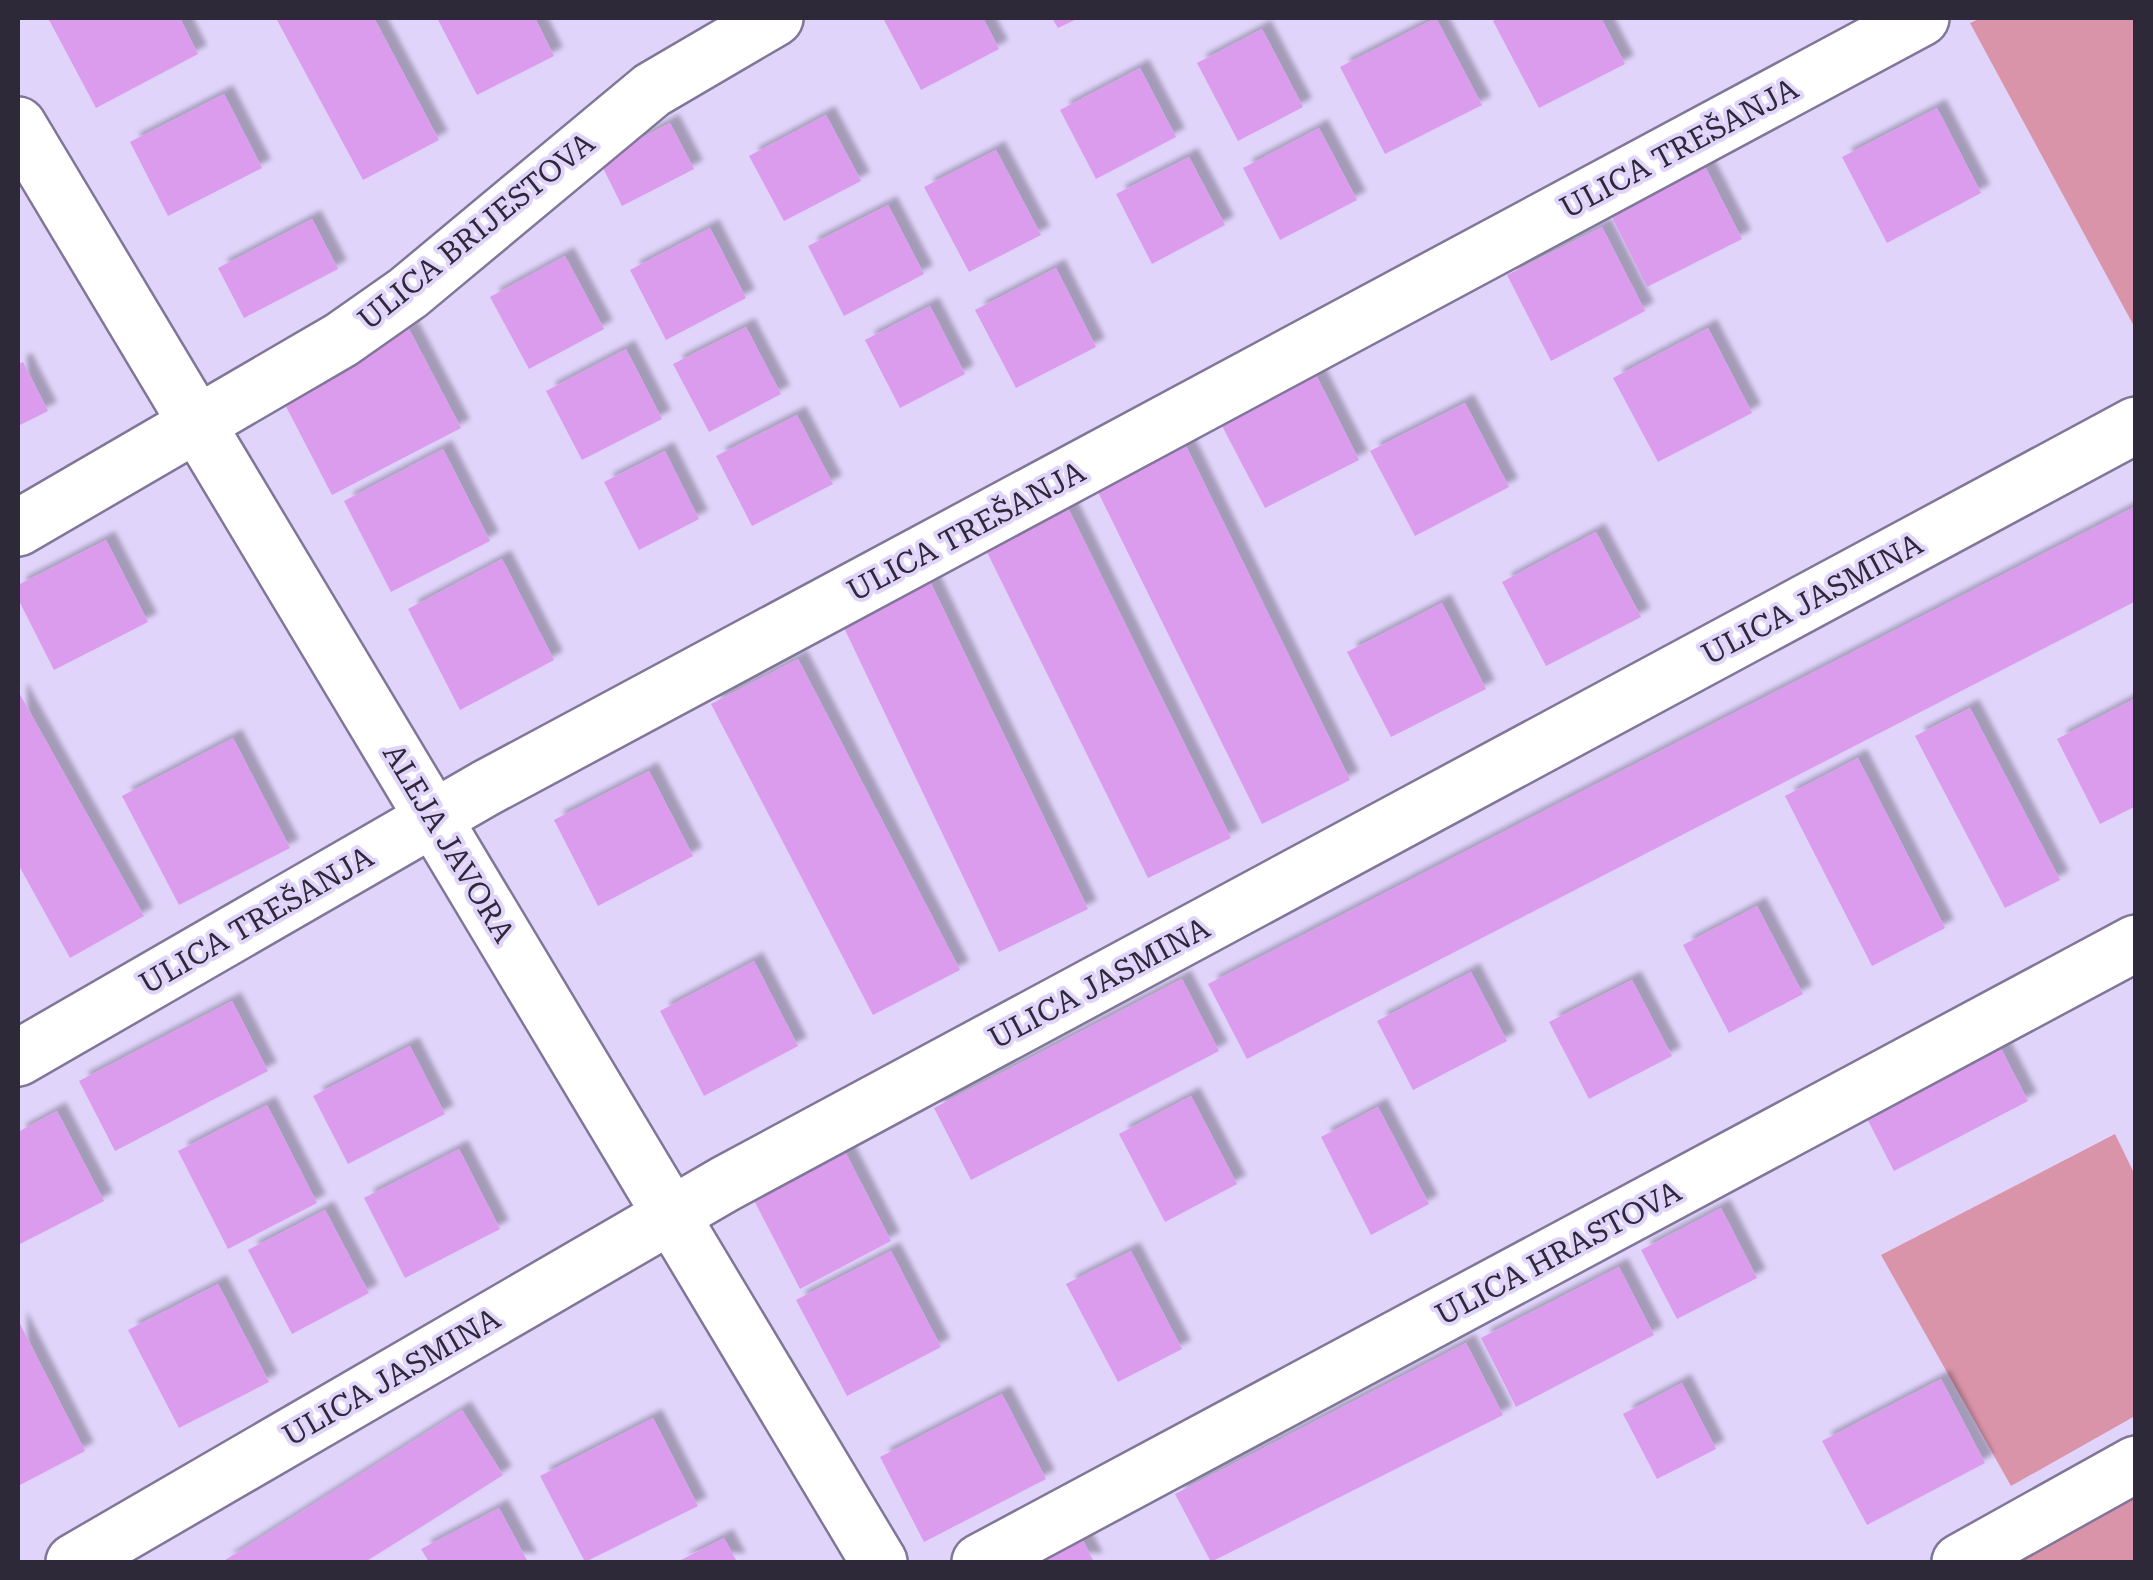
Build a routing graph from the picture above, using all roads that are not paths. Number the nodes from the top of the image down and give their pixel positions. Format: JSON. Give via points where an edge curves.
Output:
{"nodes":[{"id":1,"x":775,"y":18,"type":"edge"},
{"id":2,"x":1921,"y":18,"type":"edge"},
{"id":3,"x":18,"y":124,"type":"edge"},
{"id":4,"x":196,"y":423,"type":"junction"},
{"id":5,"x":2136,"y":425,"type":"edge"},
{"id":6,"x":18,"y":528,"type":"edge"},
{"id":7,"x":434,"y":818,"type":"junction"},
{"id":8,"x":2136,"y":943,"type":"edge"},
{"id":9,"x":18,"y":1058,"type":"edge"},
{"id":10,"x":670,"y":1215,"type":"junction"},
{"id":11,"x":2136,"y":1464,"type":"edge"},
{"id":12,"x":74,"y":1562,"type":"edge"},
{"id":13,"x":879,"y":1562,"type":"edge"},
{"id":14,"x":980,"y":1562,"type":"edge"},
{"id":15,"x":1960,"y":1562,"type":"edge"}],
"edges":[{"from":1,"to":4,"type":"street","name":"ULICA BRIJESTOVA","via":[[652,90],[408,293],[341,340]]},
{"from":2,"to":7,"type":"street","name":"ULICA TREŠANJA"},
{"from":3,"to":4,"type":"street","name":"ALEJA JAVORA"},
{"from":4,"to":6,"type":"street","name":"ULICA BRIJESTOVA"},
{"from":4,"to":7,"type":"street","name":"ALEJA JAVORA"},
{"from":5,"to":10,"type":"street","name":"ULICA JASMINA"},
{"from":7,"to":9,"type":"street","name":"ULICA TREŠANJA"},
{"from":7,"to":10,"type":"street","name":"ALEJA JAVORA"},
{"from":8,"to":14,"type":"street","name":"ULICA HRASTOVA"},
{"from":10,"to":12,"type":"street","name":"ULICA JASMINA"},
{"from":10,"to":13,"type":"street","name":"ALEJA JAVORA"},
{"from":11,"to":15,"type":"street"}]}
